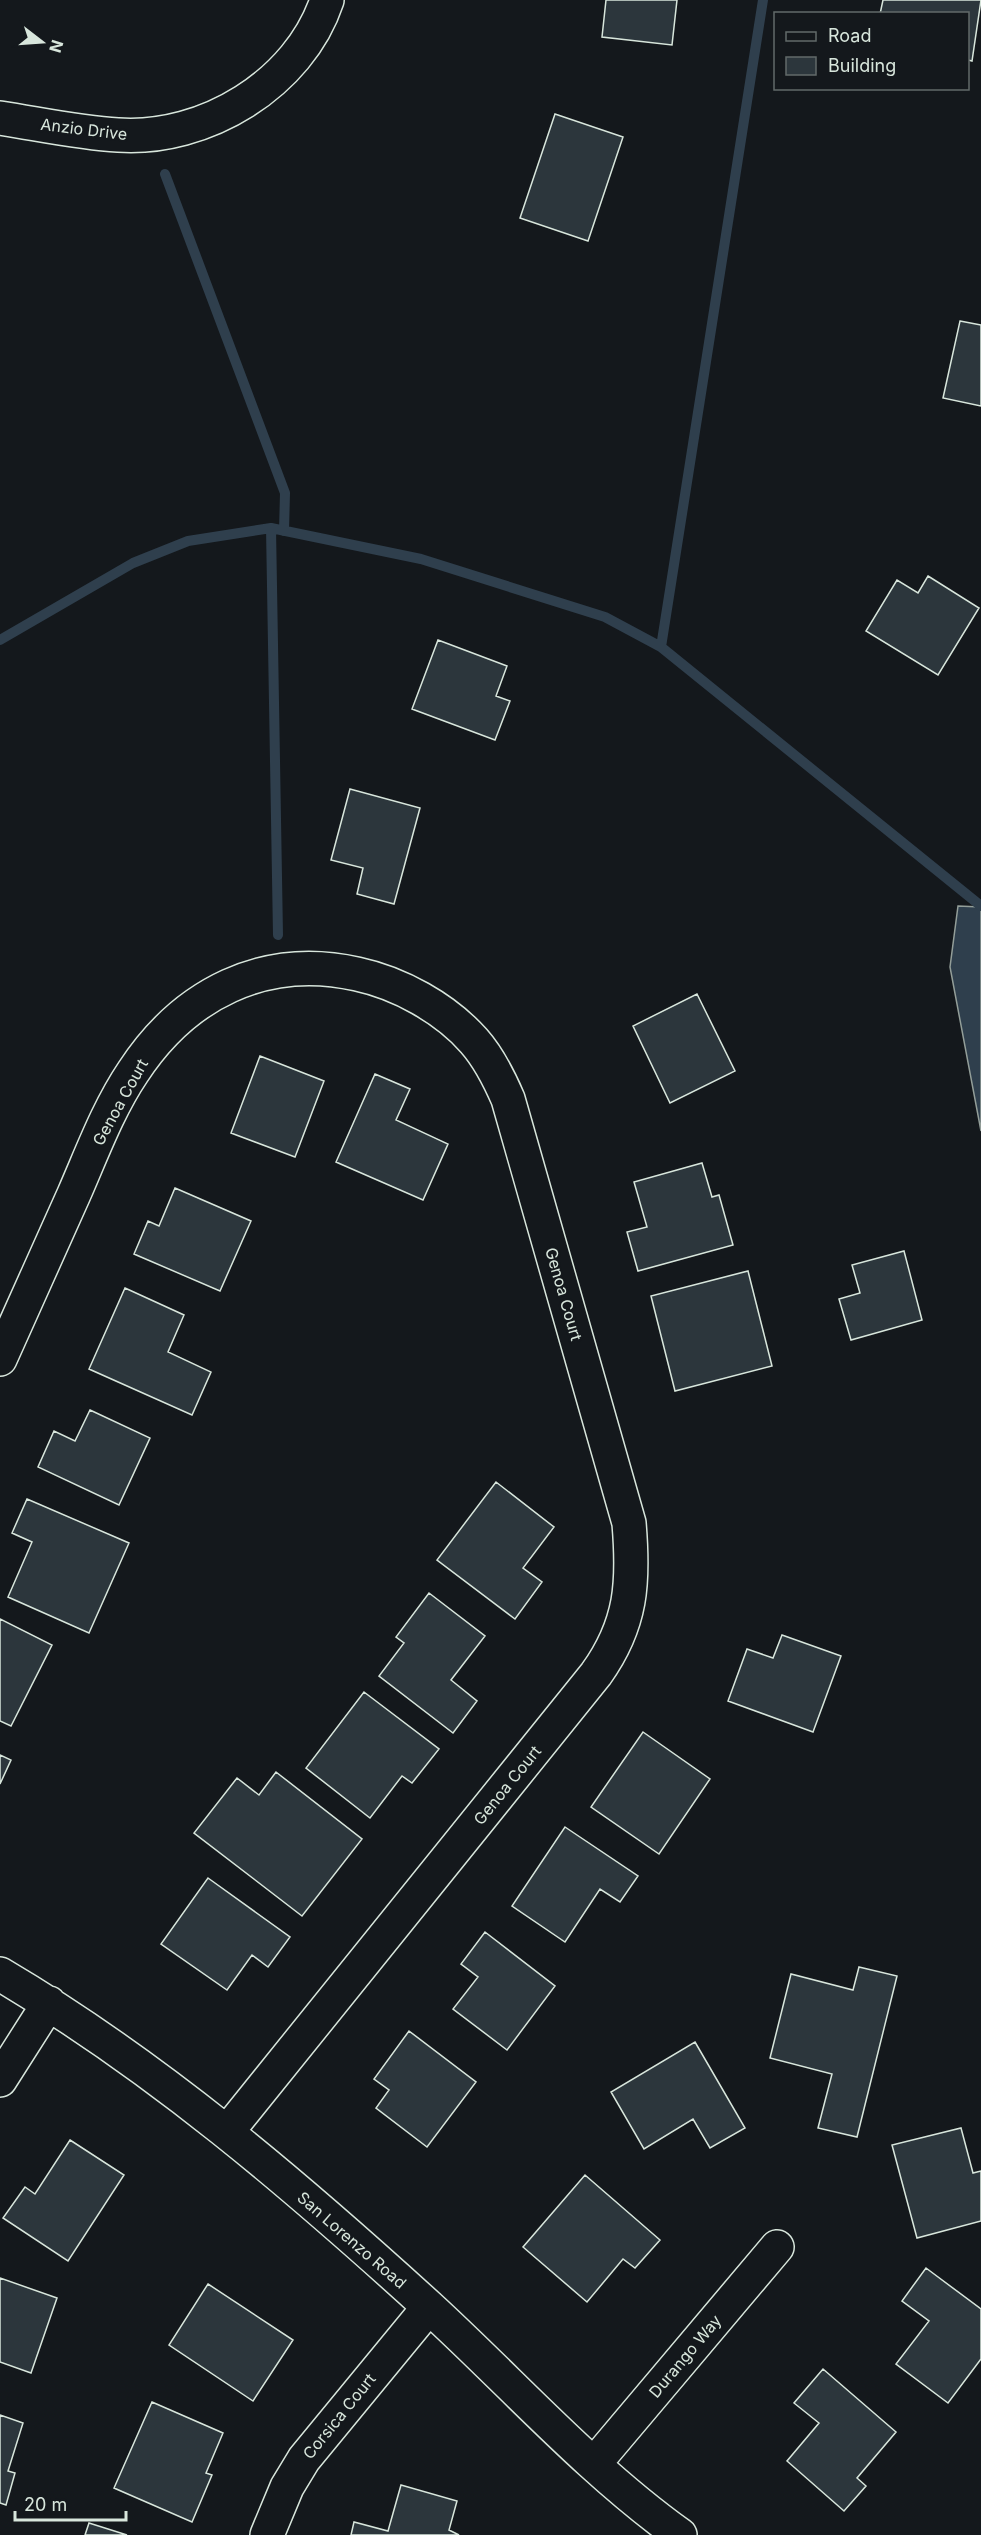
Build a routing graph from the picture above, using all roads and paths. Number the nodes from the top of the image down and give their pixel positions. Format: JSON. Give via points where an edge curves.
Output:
{"nodes":[{"id":1,"x":327,"y":0,"type":"edge"},
{"id":2,"x":0,"y":118,"type":"edge"},
{"id":3,"x":0,"y":1359,"type":"edge"},
{"id":4,"x":0,"y":1974,"type":"edge"},
{"id":5,"x":49,"y":2003,"type":"junction"},
{"id":6,"x":0,"y":2080,"type":"edge"},
{"id":7,"x":226,"y":2132,"type":"junction"},
{"id":8,"x":777,"y":2247,"type":"dead end"},
{"id":9,"x":429,"y":2307,"type":"junction"},
{"id":10,"x":594,"y":2464,"type":"junction"},
{"id":11,"x":267,"y":2535,"type":"edge"},
{"id":12,"x":680,"y":2535,"type":"edge"}],
"edges":[{"from":1,"to":2,"type":"street","name":"Anzio Drive","via":[[305,43],[284,69],[260,91],[202,122],[149,135],[118,135]]},
{"from":3,"to":7,"type":"street","name":"Genoa Court","via":[[110,1114],[133,1072],[156,1040],[183,1013],[211,994],[243,980],[303,968],[369,976],[398,987],[448,1018],[473,1040],[490,1063],[508,1099],[629,1522],[632,1583],[627,1610],[610,1655],[597,1674]]},
{"from":4,"to":5,"type":"street","name":"San Lorenzo Road"},
{"from":5,"to":6,"type":"street"},
{"from":5,"to":7,"type":"street","name":"San Lorenzo Road","via":[[142,2066]]},
{"from":7,"to":9,"type":"street","name":"San Lorenzo Road"},
{"from":8,"to":10,"type":"street","name":"Durango Way"},
{"from":9,"to":10,"type":"street","name":"San Lorenzo Road"},
{"from":9,"to":11,"type":"street","name":"Corsica Court","via":[[304,2459],[283,2495]]},
{"from":10,"to":12,"type":"street","name":"San Lorenzo Road"}]}
